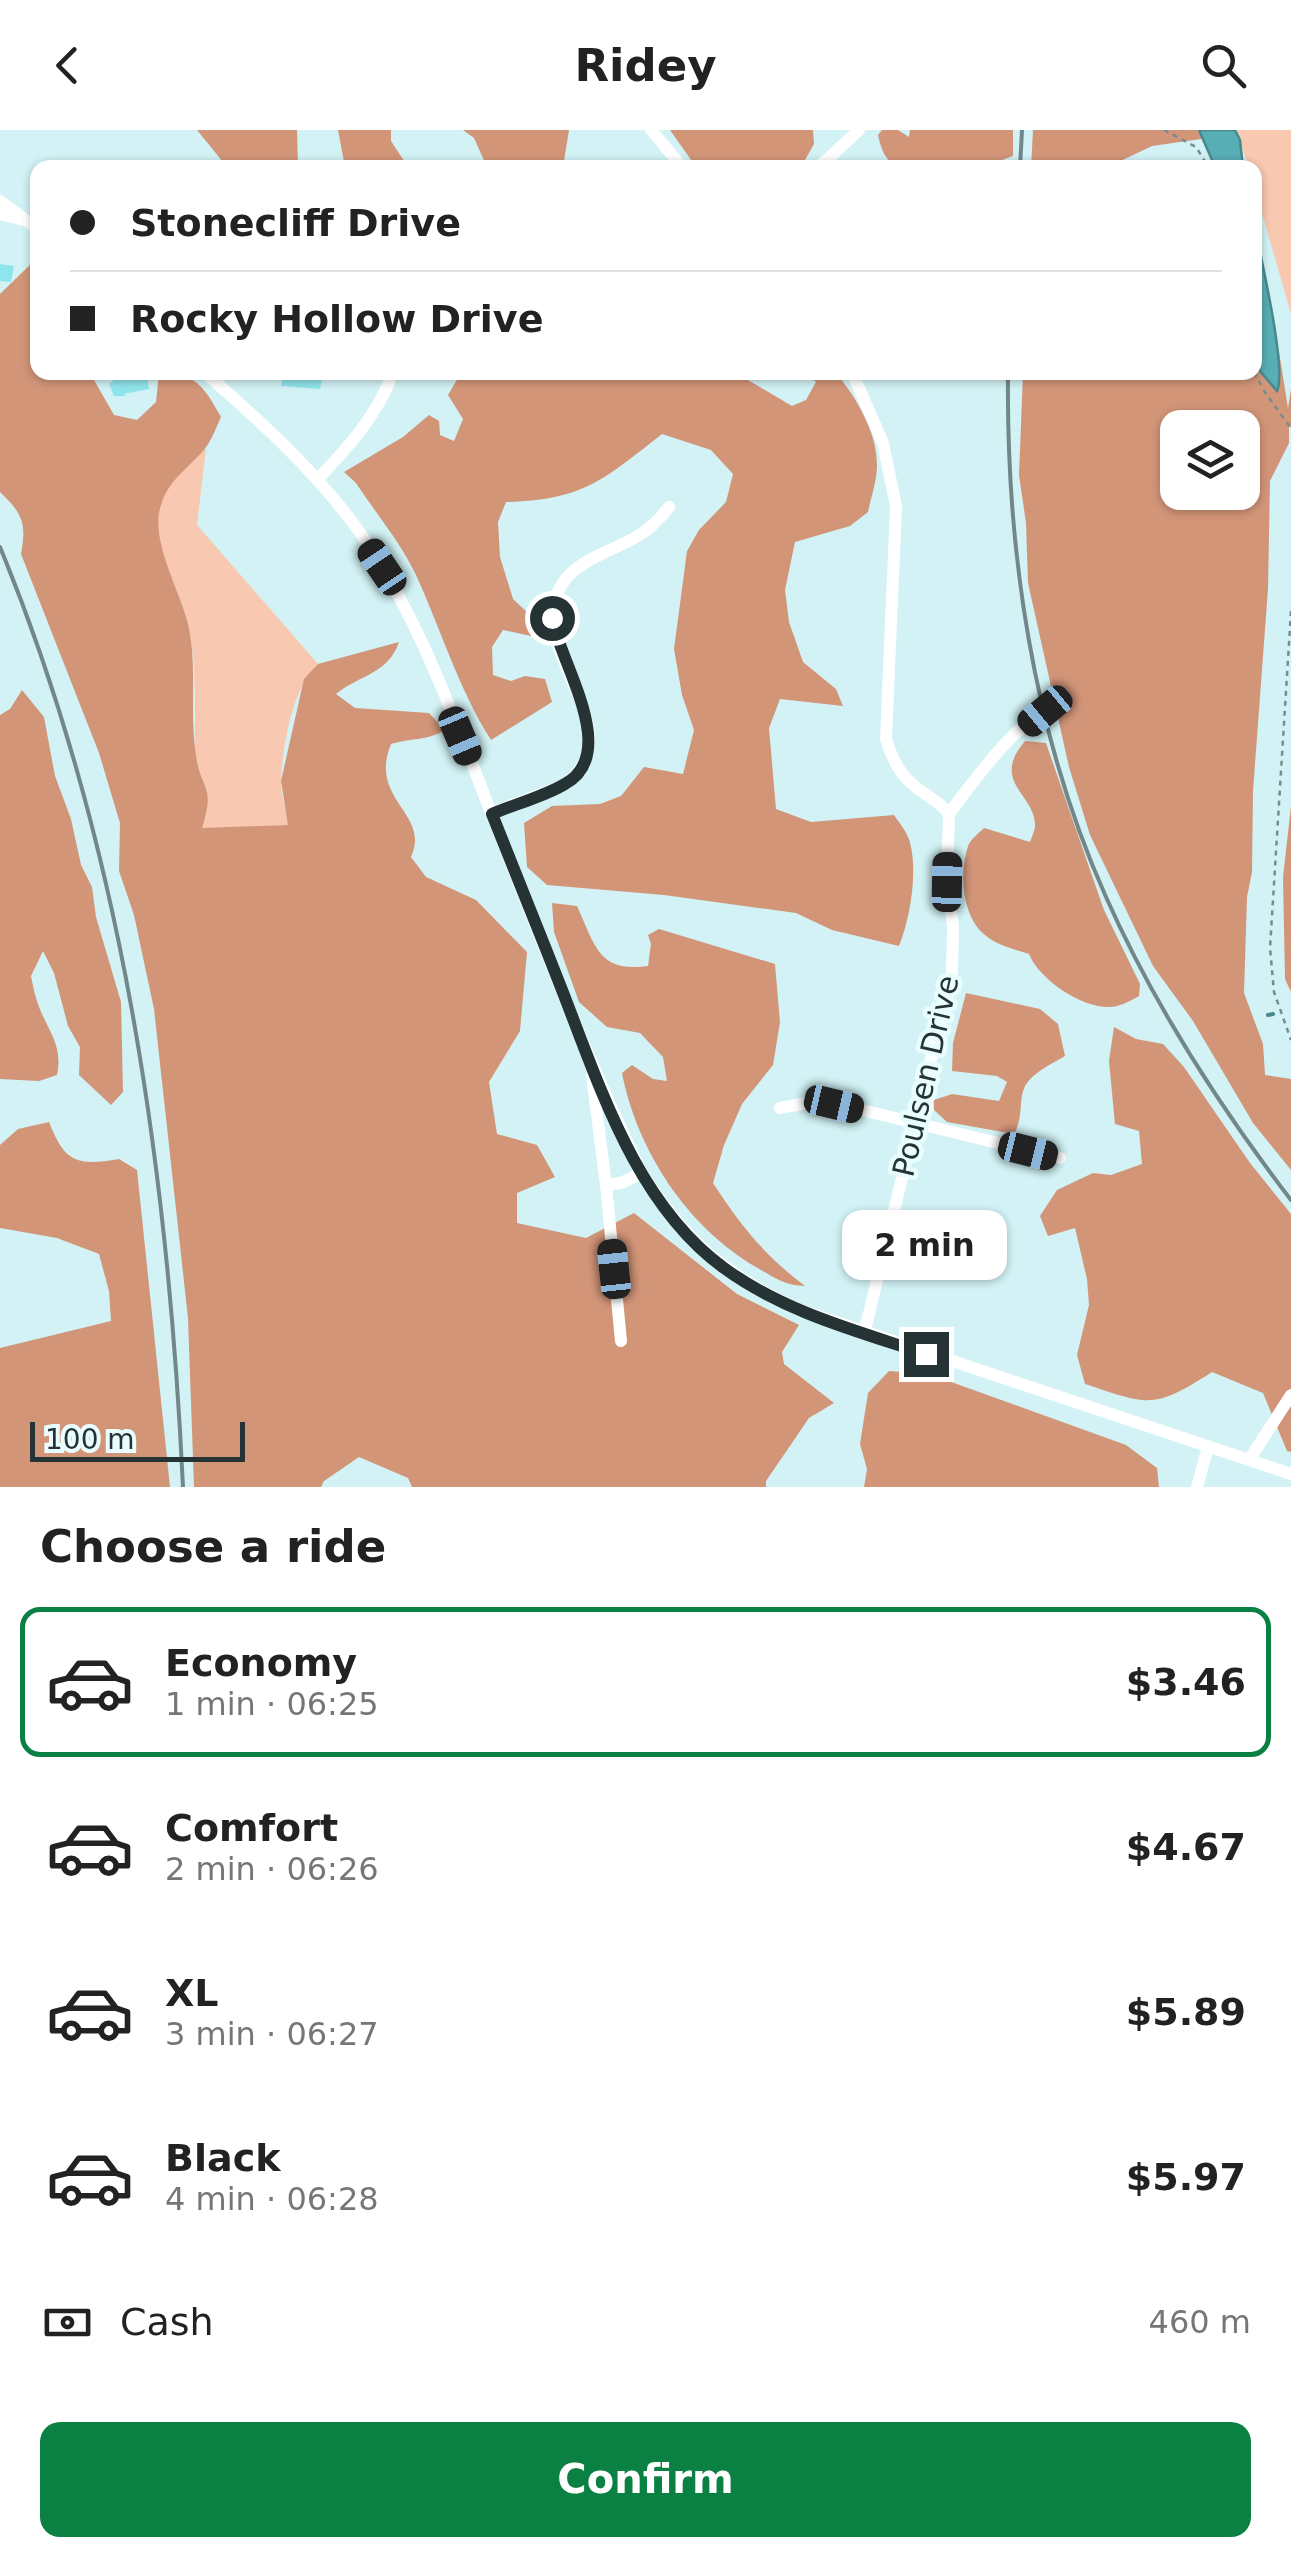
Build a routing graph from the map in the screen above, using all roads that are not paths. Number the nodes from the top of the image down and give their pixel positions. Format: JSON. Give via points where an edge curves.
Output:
{"nodes":[{"id":1,"x":651,"y":130,"type":"edge"},
{"id":2,"x":859,"y":130,"type":"edge"},
{"id":3,"x":676,"y":160,"type":"edge"},
{"id":4,"x":827,"y":160,"type":"edge"},
{"id":5,"x":0,"y":201,"type":"edge"},
{"id":6,"x":0,"y":214,"type":"edge"},
{"id":7,"x":30,"y":223,"type":"edge"},
{"id":8,"x":30,"y":223,"type":"edge"},
{"id":9,"x":213,"y":380,"type":"edge"},
{"id":10,"x":391,"y":380,"type":"edge"},
{"id":11,"x":856,"y":380,"type":"edge"},
{"id":12,"x":318,"y":478,"type":"junction"},
{"id":13,"x":669,"y":507,"type":"dead end"},
{"id":14,"x":1052,"y":708,"type":"dead end"},
{"id":15,"x":492,"y":814,"type":"junction"},
{"id":16,"x":949,"y":814,"type":"junction"},
{"id":17,"x":589,"y":1058,"type":"junction"},
{"id":18,"x":780,"y":1108,"type":"dead end"},
{"id":19,"x":917,"y":1123,"type":"junction"},
{"id":20,"x":1060,"y":1158,"type":"dead end"},
{"id":21,"x":642,"y":1174,"type":"junction"},
{"id":22,"x":606,"y":1185,"type":"junction"},
{"id":23,"x":864,"y":1334,"type":"junction"},
{"id":24,"x":621,"y":1341,"type":"dead end"},
{"id":25,"x":1291,"y":1395,"type":"edge"},
{"id":26,"x":1208,"y":1447,"type":"junction"},
{"id":27,"x":1249,"y":1460,"type":"junction"},
{"id":28,"x":1291,"y":1474,"type":"edge"},
{"id":29,"x":1197,"y":1487,"type":"edge"}],
"edges":[{"from":1,"to":3,"type":"street"},
{"from":2,"to":4,"type":"street"},
{"from":5,"to":7,"type":"street"},
{"from":6,"to":8,"type":"street"},
{"from":9,"to":12,"type":"street"},
{"from":10,"to":12,"type":"street","via":[[368,423]]},
{"from":11,"to":16,"type":"street","via":[[884,443],[896,506],[886,739],[907,780]]},
{"from":12,"to":15,"type":"street","via":[[402,601]]},
{"from":13,"to":15,"type":"street","via":[[644,532],[577,567],[560,585],[552,618],[586,715],[587,752],[564,785]]},
{"from":14,"to":16,"type":"street","via":[[983,768]]},
{"from":15,"to":17,"type":"street"},
{"from":16,"to":19,"type":"street","name":"Poulsen Drive","via":[[952,973]]},
{"from":17,"to":21,"type":"street"},
{"from":17,"to":22,"type":"street"},
{"from":18,"to":19,"type":"street","via":[[834,1104]]},
{"from":19,"to":20,"type":"street"},
{"from":19,"to":23,"type":"street","name":"Poulsen Drive"},
{"from":21,"to":22,"type":"street"},
{"from":21,"to":23,"type":"street","via":[[666,1212],[724,1268],[791,1307]]},
{"from":22,"to":24,"type":"street"},
{"from":23,"to":26,"type":"street"},
{"from":25,"to":27,"type":"street"},
{"from":26,"to":27,"type":"street"},
{"from":26,"to":29,"type":"street"},
{"from":27,"to":28,"type":"street"}]}
